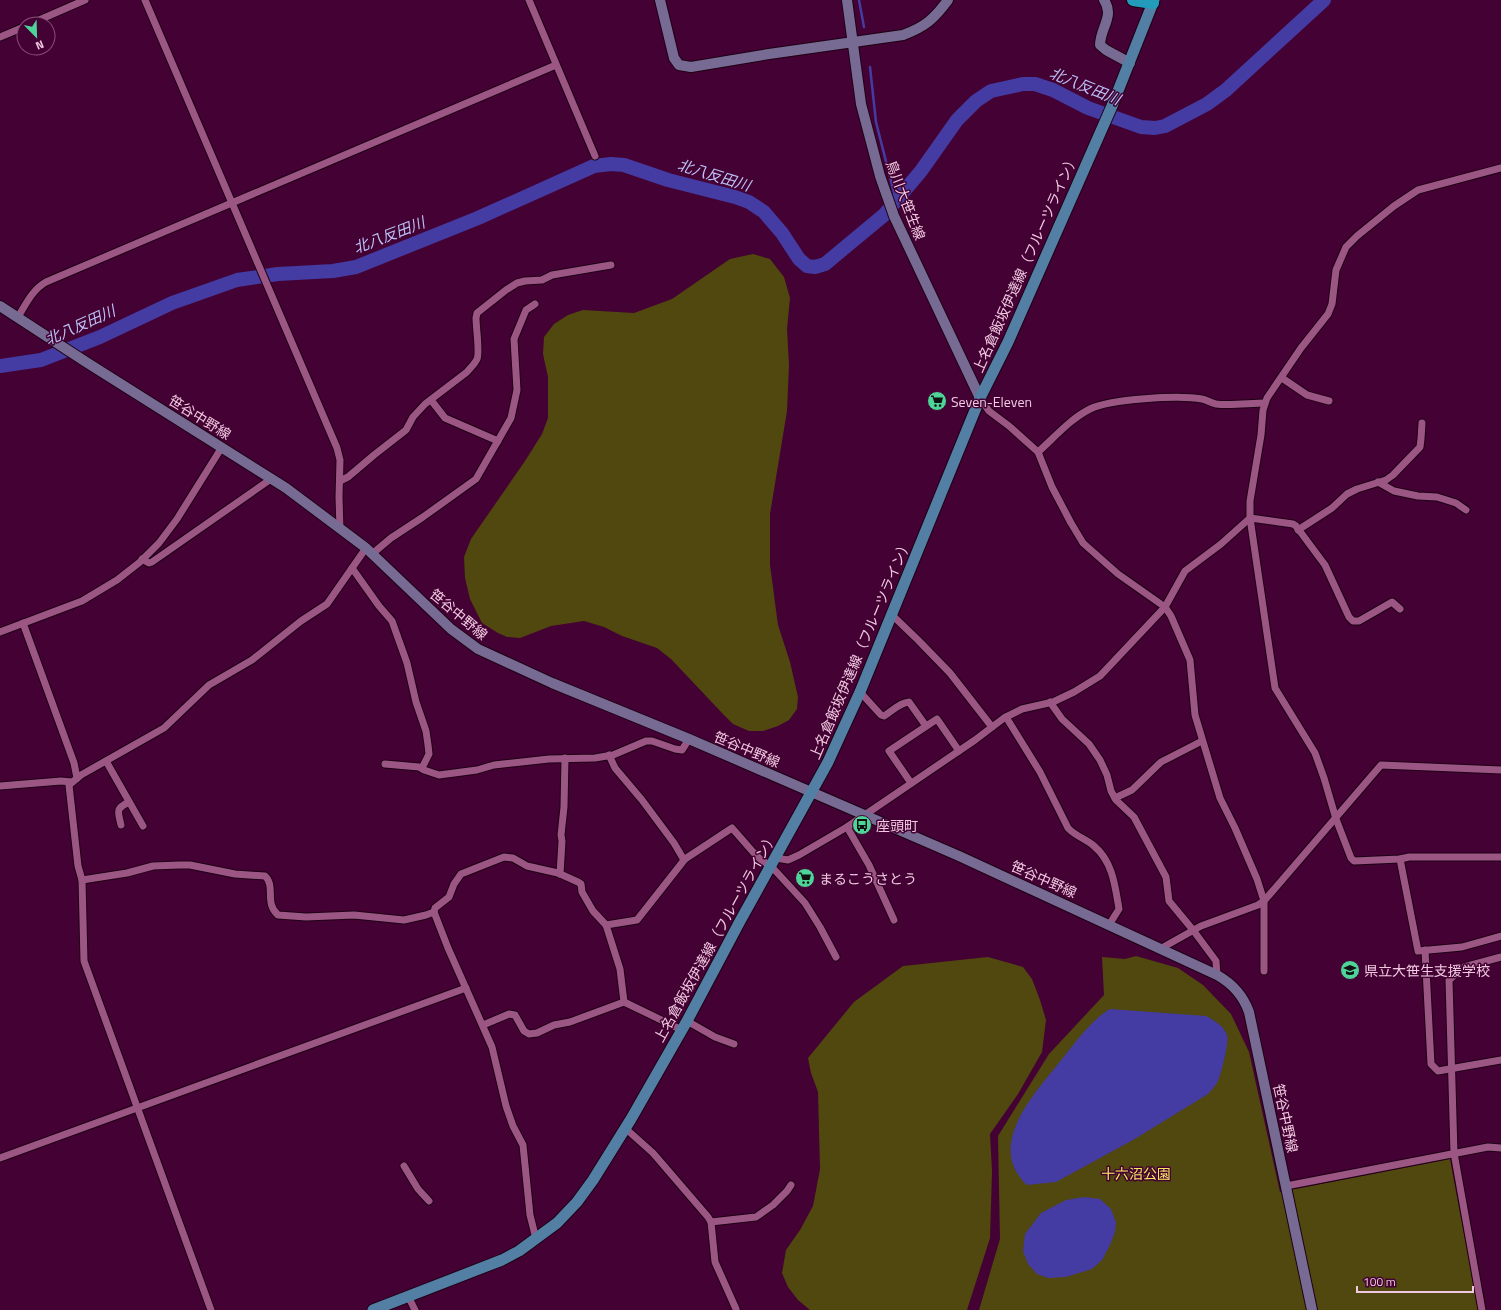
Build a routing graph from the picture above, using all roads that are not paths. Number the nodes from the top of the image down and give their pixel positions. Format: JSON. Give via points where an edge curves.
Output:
{"nodes":[{"id":1,"x":85,"y":0,"type":"edge"},
{"id":2,"x":145,"y":0,"type":"edge"},
{"id":3,"x":529,"y":0,"type":"edge"},
{"id":4,"x":660,"y":0,"type":"edge"},
{"id":5,"x":847,"y":0,"type":"edge"},
{"id":6,"x":948,"y":0,"type":"edge"},
{"id":7,"x":1104,"y":0,"type":"edge"},
{"id":8,"x":1133,"y":0,"type":"edge"},
{"id":9,"x":1152,"y":1,"type":"edge"},
{"id":10,"x":48,"y":16,"type":"edge"},
{"id":11,"x":16,"y":30,"type":"edge"},
{"id":12,"x":0,"y":37,"type":"edge"},
{"id":13,"x":852,"y":42,"type":"junction"},
{"id":14,"x":1130,"y":63,"type":"junction"},
{"id":15,"x":556,"y":65,"type":"junction"},
{"id":16,"x":595,"y":156,"type":"dead end"},
{"id":17,"x":1501,"y":168,"type":"edge"},
{"id":18,"x":232,"y":204,"type":"junction"},
{"id":19,"x":611,"y":265,"type":"dead end"},
{"id":20,"x":535,"y":304,"type":"dead end"},
{"id":21,"x":0,"y":306,"type":"edge"},
{"id":22,"x":18,"y":317,"type":"junction"},
{"id":23,"x":1282,"y":378,"type":"junction"},
{"id":24,"x":980,"y":398,"type":"junction"},
{"id":25,"x":431,"y":400,"type":"junction"},
{"id":26,"x":1329,"y":401,"type":"dead end"},
{"id":27,"x":1265,"y":403,"type":"junction"},
{"id":28,"x":1422,"y":424,"type":"dead end"},
{"id":29,"x":498,"y":441,"type":"junction"},
{"id":30,"x":222,"y":447,"type":"junction"},
{"id":31,"x":1038,"y":452,"type":"junction"},
{"id":32,"x":271,"y":479,"type":"junction"},
{"id":33,"x":340,"y":481,"type":"junction"},
{"id":34,"x":1378,"y":482,"type":"junction"},
{"id":35,"x":1466,"y":510,"type":"dead end"},
{"id":36,"x":1250,"y":518,"type":"junction"},
{"id":37,"x":340,"y":529,"type":"junction"},
{"id":38,"x":1298,"y":530,"type":"junction"},
{"id":39,"x":369,"y":551,"type":"junction"},
{"id":40,"x":142,"y":559,"type":"junction"},
{"id":41,"x":352,"y":568,"type":"junction"},
{"id":42,"x":1165,"y":607,"type":"junction"},
{"id":43,"x":1400,"y":609,"type":"dead end"},
{"id":44,"x":892,"y":615,"type":"junction"},
{"id":45,"x":23,"y":624,"type":"junction"},
{"id":46,"x":0,"y":632,"type":"edge"},
{"id":47,"x":860,"y":692,"type":"junction"},
{"id":48,"x":1050,"y":702,"type":"junction"},
{"id":49,"x":1006,"y":717,"type":"junction"},
{"id":50,"x":926,"y":726,"type":"junction"},
{"id":51,"x":992,"y":727,"type":"junction"},
{"id":52,"x":688,"y":739,"type":"junction"},
{"id":53,"x":1202,"y":741,"type":"junction"},
{"id":54,"x":959,"y":751,"type":"junction"},
{"id":55,"x":609,"y":755,"type":"junction"},
{"id":56,"x":565,"y":758,"type":"junction"},
{"id":57,"x":106,"y":760,"type":"junction"},
{"id":58,"x":385,"y":764,"type":"dead end"},
{"id":59,"x":422,"y":768,"type":"junction"},
{"id":60,"x":1501,"y":770,"type":"edge"},
{"id":61,"x":74,"y":780,"type":"junction"},
{"id":62,"x":911,"y":783,"type":"junction"},
{"id":63,"x":0,"y":786,"type":"edge"},
{"id":64,"x":812,"y":792,"type":"junction"},
{"id":65,"x":1115,"y":798,"type":"junction"},
{"id":66,"x":129,"y":802,"type":"junction"},
{"id":67,"x":865,"y":815,"type":"junction"},
{"id":68,"x":1336,"y":819,"type":"junction"},
{"id":69,"x":120,"y":825,"type":"dead end"},
{"id":70,"x":143,"y":826,"type":"dead end"},
{"id":71,"x":847,"y":827,"type":"junction"},
{"id":72,"x":1501,"y":857,"type":"edge"},
{"id":73,"x":1400,"y":859,"type":"junction"},
{"id":74,"x":684,"y":860,"type":"junction"},
{"id":75,"x":773,"y":862,"type":"junction"},
{"id":76,"x":560,"y":874,"type":"junction"},
{"id":77,"x":82,"y":880,"type":"junction"},
{"id":78,"x":1264,"y":901,"type":"junction"},
{"id":79,"x":434,"y":912,"type":"junction"},
{"id":80,"x":894,"y":920,"type":"dead end"},
{"id":81,"x":606,"y":925,"type":"junction"},
{"id":82,"x":1109,"y":925,"type":"junction"},
{"id":83,"x":1193,"y":930,"type":"junction"},
{"id":84,"x":1501,"y":936,"type":"edge"},
{"id":85,"x":1160,"y":949,"type":"junction"},
{"id":86,"x":1425,"y":950,"type":"junction"},
{"id":87,"x":836,"y":957,"type":"dead end"},
{"id":88,"x":1501,"y":957,"type":"edge"},
{"id":89,"x":1264,"y":972,"type":"dead end"},
{"id":90,"x":1217,"y":975,"type":"junction"},
{"id":91,"x":466,"y":988,"type":"junction"},
{"id":92,"x":624,"y":1002,"type":"junction"},
{"id":93,"x":483,"y":1025,"type":"junction"},
{"id":94,"x":685,"y":1026,"type":"junction"},
{"id":95,"x":734,"y":1044,"type":"dead end"},
{"id":96,"x":1501,"y":1060,"type":"edge"},
{"id":97,"x":1451,"y":1070,"type":"junction"},
{"id":98,"x":138,"y":1108,"type":"junction"},
{"id":99,"x":625,"y":1128,"type":"junction"},
{"id":100,"x":1501,"y":1148,"type":"edge"},
{"id":101,"x":1454,"y":1153,"type":"junction"},
{"id":102,"x":0,"y":1158,"type":"edge"},
{"id":103,"x":404,"y":1166,"type":"dead end"},
{"id":104,"x":791,"y":1185,"type":"dead end"},
{"id":105,"x":1286,"y":1186,"type":"junction"},
{"id":106,"x":429,"y":1201,"type":"dead end"},
{"id":107,"x":711,"y":1222,"type":"junction"},
{"id":108,"x":536,"y":1239,"type":"junction"},
{"id":109,"x":408,"y":1296,"type":"junction"},
{"id":110,"x":736,"y":1309,"type":"edge"},
{"id":111,"x":211,"y":1310,"type":"edge"},
{"id":112,"x":373,"y":1310,"type":"edge"},
{"id":113,"x":415,"y":1310,"type":"edge"},
{"id":114,"x":1312,"y":1310,"type":"edge"},
{"id":115,"x":1482,"y":1310,"type":"edge"}],
"edges":[{"from":1,"to":10,"type":"street"},
{"from":2,"to":18,"type":"street"},
{"from":3,"to":15,"type":"street"},
{"from":4,"to":13,"type":"street","via":[[674,58],[684,67]]},
{"from":5,"to":13,"type":"street","name":"鳥川大笹生線"},
{"from":6,"to":13,"type":"street","via":[[929,22],[916,30],[903,35]]},
{"from":7,"to":14,"type":"street","via":[[1108,8],[1108,17],[1100,45]]},
{"from":8,"to":9,"type":"highway"},
{"from":9,"to":14,"type":"main road","name":"上名倉飯坂伊達線（フルーツライン）"},
{"from":11,"to":12,"type":"street"},
{"from":13,"to":24,"type":"street","name":"鳥川大笹生線","via":[[861,104],[880,176],[894,216]]},
{"from":14,"to":24,"type":"main road","name":"上名倉飯坂伊達線（フルーツライン）","via":[[1008,342]]},
{"from":15,"to":16,"type":"street"},
{"from":15,"to":18,"type":"street"},
{"from":17,"to":23,"type":"street","via":[[1418,190],[1357,236],[1340,257],[1328,314]]},
{"from":18,"to":22,"type":"street","via":[[40,286],[32,293]]},
{"from":18,"to":33,"type":"street","via":[[337,448]]},
{"from":19,"to":25,"type":"street","via":[[517,283],[506,290],[477,314],[477,359],[467,372]]},
{"from":20,"to":29,"type":"street","via":[[526,310],[514,339],[517,390],[515,403],[511,418]]},
{"from":21,"to":22,"type":"street","name":"笹谷中野線"},
{"from":22,"to":30,"type":"street","name":"笹谷中野線"},
{"from":23,"to":26,"type":"street","via":[[1307,395]]},
{"from":23,"to":27,"type":"street"},
{"from":24,"to":31,"type":"street","via":[[989,411]]},
{"from":24,"to":44,"type":"main road","name":"上名倉飯坂伊達線（フルーツライン）"},
{"from":25,"to":29,"type":"street","via":[[445,418]]},
{"from":25,"to":33,"type":"street","via":[[412,417],[406,430]]},
{"from":27,"to":31,"type":"street","via":[[1217,404],[1202,399],[1185,398],[1140,400],[1098,406],[1074,420]]},
{"from":27,"to":36,"type":"street","via":[[1250,500]]},
{"from":28,"to":34,"type":"street","via":[[1420,447],[1393,475]]},
{"from":29,"to":39,"type":"street","via":[[476,479]]},
{"from":30,"to":32,"type":"street","name":"笹谷中野線"},
{"from":30,"to":40,"type":"street","via":[[159,543]]},
{"from":31,"to":42,"type":"street","via":[[1052,487],[1083,543],[1118,574]]},
{"from":32,"to":37,"type":"street","name":"笹谷中野線"},
{"from":32,"to":40,"type":"street","via":[[152,562]]},
{"from":33,"to":37,"type":"street"},
{"from":34,"to":35,"type":"street","via":[[1394,491],[1437,497],[1456,503]]},
{"from":34,"to":38,"type":"street","via":[[1347,494],[1332,508]]},
{"from":36,"to":38,"type":"street","via":[[1293,524]]},
{"from":36,"to":42,"type":"street","via":[[1185,571]]},
{"from":36,"to":68,"type":"street","via":[[1275,688],[1315,753]]},
{"from":37,"to":39,"type":"street","name":"笹谷中野線"},
{"from":38,"to":43,"type":"street","via":[[1325,565],[1349,618],[1359,621],[1392,602]]},
{"from":39,"to":41,"type":"street"},
{"from":39,"to":52,"type":"street","name":"笹谷中野線","via":[[451,629],[478,649],[552,683]]},
{"from":40,"to":45,"type":"street","via":[[117,580],[82,601]]},
{"from":41,"to":57,"type":"street","via":[[327,604],[252,660],[209,685],[164,728]]},
{"from":41,"to":59,"type":"street","via":[[392,621],[408,663],[428,745],[429,754]]},
{"from":42,"to":48,"type":"street","via":[[1100,676],[1074,692]]},
{"from":42,"to":53,"type":"street","via":[[1190,660],[1195,715]]},
{"from":44,"to":47,"type":"main road","name":"上名倉飯坂伊達線（フルーツライン）"},
{"from":44,"to":51,"type":"street","via":[[950,673]]},
{"from":45,"to":46,"type":"street"},
{"from":45,"to":61,"type":"street","via":[[74,763]]},
{"from":47,"to":50,"type":"street","via":[[884,716],[909,702]]},
{"from":47,"to":64,"type":"main road","name":"上名倉飯坂伊達線（フルーツライン）"},
{"from":48,"to":49,"type":"street","via":[[1022,708]]},
{"from":48,"to":65,"type":"street","via":[[1062,719],[1089,744],[1100,760]]},
{"from":49,"to":51,"type":"street"},
{"from":49,"to":82,"type":"street","via":[[1040,772],[1068,828],[1094,846],[1107,860],[1112,872],[1119,909]]},
{"from":50,"to":54,"type":"street","via":[[936,719]]},
{"from":50,"to":62,"type":"street","via":[[889,751]]},
{"from":51,"to":54,"type":"street"},
{"from":52,"to":55,"type":"street","via":[[682,750],[646,741]]},
{"from":52,"to":64,"type":"street","name":"笹谷中野線"},
{"from":53,"to":65,"type":"street","via":[[1161,762],[1132,790]]},
{"from":53,"to":78,"type":"street","via":[[1220,798],[1257,879]]},
{"from":54,"to":62,"type":"street"},
{"from":55,"to":56,"type":"street","via":[[595,758]]},
{"from":55,"to":74,"type":"street","via":[[615,768],[642,800]]},
{"from":56,"to":59,"type":"street","via":[[494,765],[439,775]]},
{"from":56,"to":76,"type":"street"},
{"from":57,"to":61,"type":"street"},
{"from":57,"to":66,"type":"street"},
{"from":58,"to":59,"type":"street"},
{"from":60,"to":68,"type":"street","via":[[1380,765]]},
{"from":61,"to":63,"type":"street"},
{"from":61,"to":77,"type":"street","via":[[70,785],[78,866]]},
{"from":62,"to":67,"type":"street"},
{"from":64,"to":67,"type":"street","name":"笹谷中野線"},
{"from":64,"to":75,"type":"main road","name":"上名倉飯坂伊達線（フルーツライン）"},
{"from":65,"to":83,"type":"street","via":[[1134,817],[1166,878],[1168,901]]},
{"from":66,"to":69,"type":"street","via":[[120,806],[118,810]]},
{"from":66,"to":70,"type":"street"},
{"from":67,"to":71,"type":"street"},
{"from":67,"to":82,"type":"street","name":"笹谷中野線"},
{"from":68,"to":73,"type":"street","via":[[1346,848],[1354,861]]},
{"from":68,"to":78,"type":"street"},
{"from":71,"to":75,"type":"street","via":[[800,855]]},
{"from":71,"to":80,"type":"street","via":[[869,865]]},
{"from":72,"to":73,"type":"street"},
{"from":73,"to":86,"type":"street","via":[[1418,951]]},
{"from":74,"to":75,"type":"street","via":[[732,828],[761,860]]},
{"from":74,"to":81,"type":"street","via":[[637,920]]},
{"from":75,"to":87,"type":"street","via":[[805,903]]},
{"from":75,"to":94,"type":"main road","name":"上名倉飯坂伊達線（フルーツライン）"},
{"from":76,"to":79,"type":"street","via":[[504,857],[461,874],[449,897],[435,908]]},
{"from":76,"to":81,"type":"street","via":[[581,884],[582,892],[592,911]]},
{"from":77,"to":79,"type":"street","via":[[153,866],[190,865],[235,874],[265,876],[270,882],[272,908],[278,915],[354,915],[404,920]]},
{"from":77,"to":98,"type":"street","via":[[84,961]]},
{"from":78,"to":83,"type":"street"},
{"from":78,"to":89,"type":"street"},
{"from":79,"to":91,"type":"street"},
{"from":81,"to":92,"type":"street","via":[[620,969]]},
{"from":82,"to":85,"type":"street","name":"笹谷中野線"},
{"from":83,"to":85,"type":"street"},
{"from":83,"to":90,"type":"street","via":[[1216,961]]},
{"from":84,"to":86,"type":"street","via":[[1462,947]]},
{"from":85,"to":90,"type":"street","name":"笹谷中野線"},
{"from":86,"to":97,"type":"street","via":[[1431,1064],[1438,1071]]},
{"from":88,"to":97,"type":"street","via":[[1464,967],[1449,980]]},
{"from":90,"to":105,"type":"street","name":"笹谷中野線","via":[[1245,1000],[1250,1012]]},
{"from":91,"to":93,"type":"street"},
{"from":91,"to":98,"type":"street"},
{"from":92,"to":93,"type":"street","via":[[529,1034],[524,1031],[515,1015],[511,1014]]},
{"from":92,"to":94,"type":"street"},
{"from":93,"to":108,"type":"street","via":[[495,1057],[506,1106],[523,1145],[530,1215]]},
{"from":94,"to":95,"type":"street"},
{"from":94,"to":99,"type":"main road","name":"上名倉飯坂伊達線（フルーツライン）"},
{"from":96,"to":97,"type":"street"},
{"from":97,"to":101,"type":"street"},
{"from":98,"to":102,"type":"street"},
{"from":98,"to":111,"type":"street"},
{"from":99,"to":107,"type":"street","via":[[653,1153]]},
{"from":99,"to":108,"type":"main road","name":"上名倉飯坂伊達線（フルーツライン）","via":[[577,1202],[557,1223]]},
{"from":100,"to":101,"type":"street","via":[[1488,1147]]},
{"from":101,"to":105,"type":"street"},
{"from":101,"to":115,"type":"street"},
{"from":103,"to":106,"type":"street"},
{"from":104,"to":107,"type":"street","via":[[773,1205],[756,1217]]},
{"from":105,"to":114,"type":"street","name":"笹谷中野線"},
{"from":107,"to":110,"type":"street","via":[[715,1262]]},
{"from":108,"to":109,"type":"main road","name":"上名倉飯坂伊達線（フルーツライン）","via":[[502,1260]]},
{"from":109,"to":112,"type":"main road","name":"上名倉飯坂伊達線（フルーツライン）"},
{"from":109,"to":113,"type":"street"}]}
